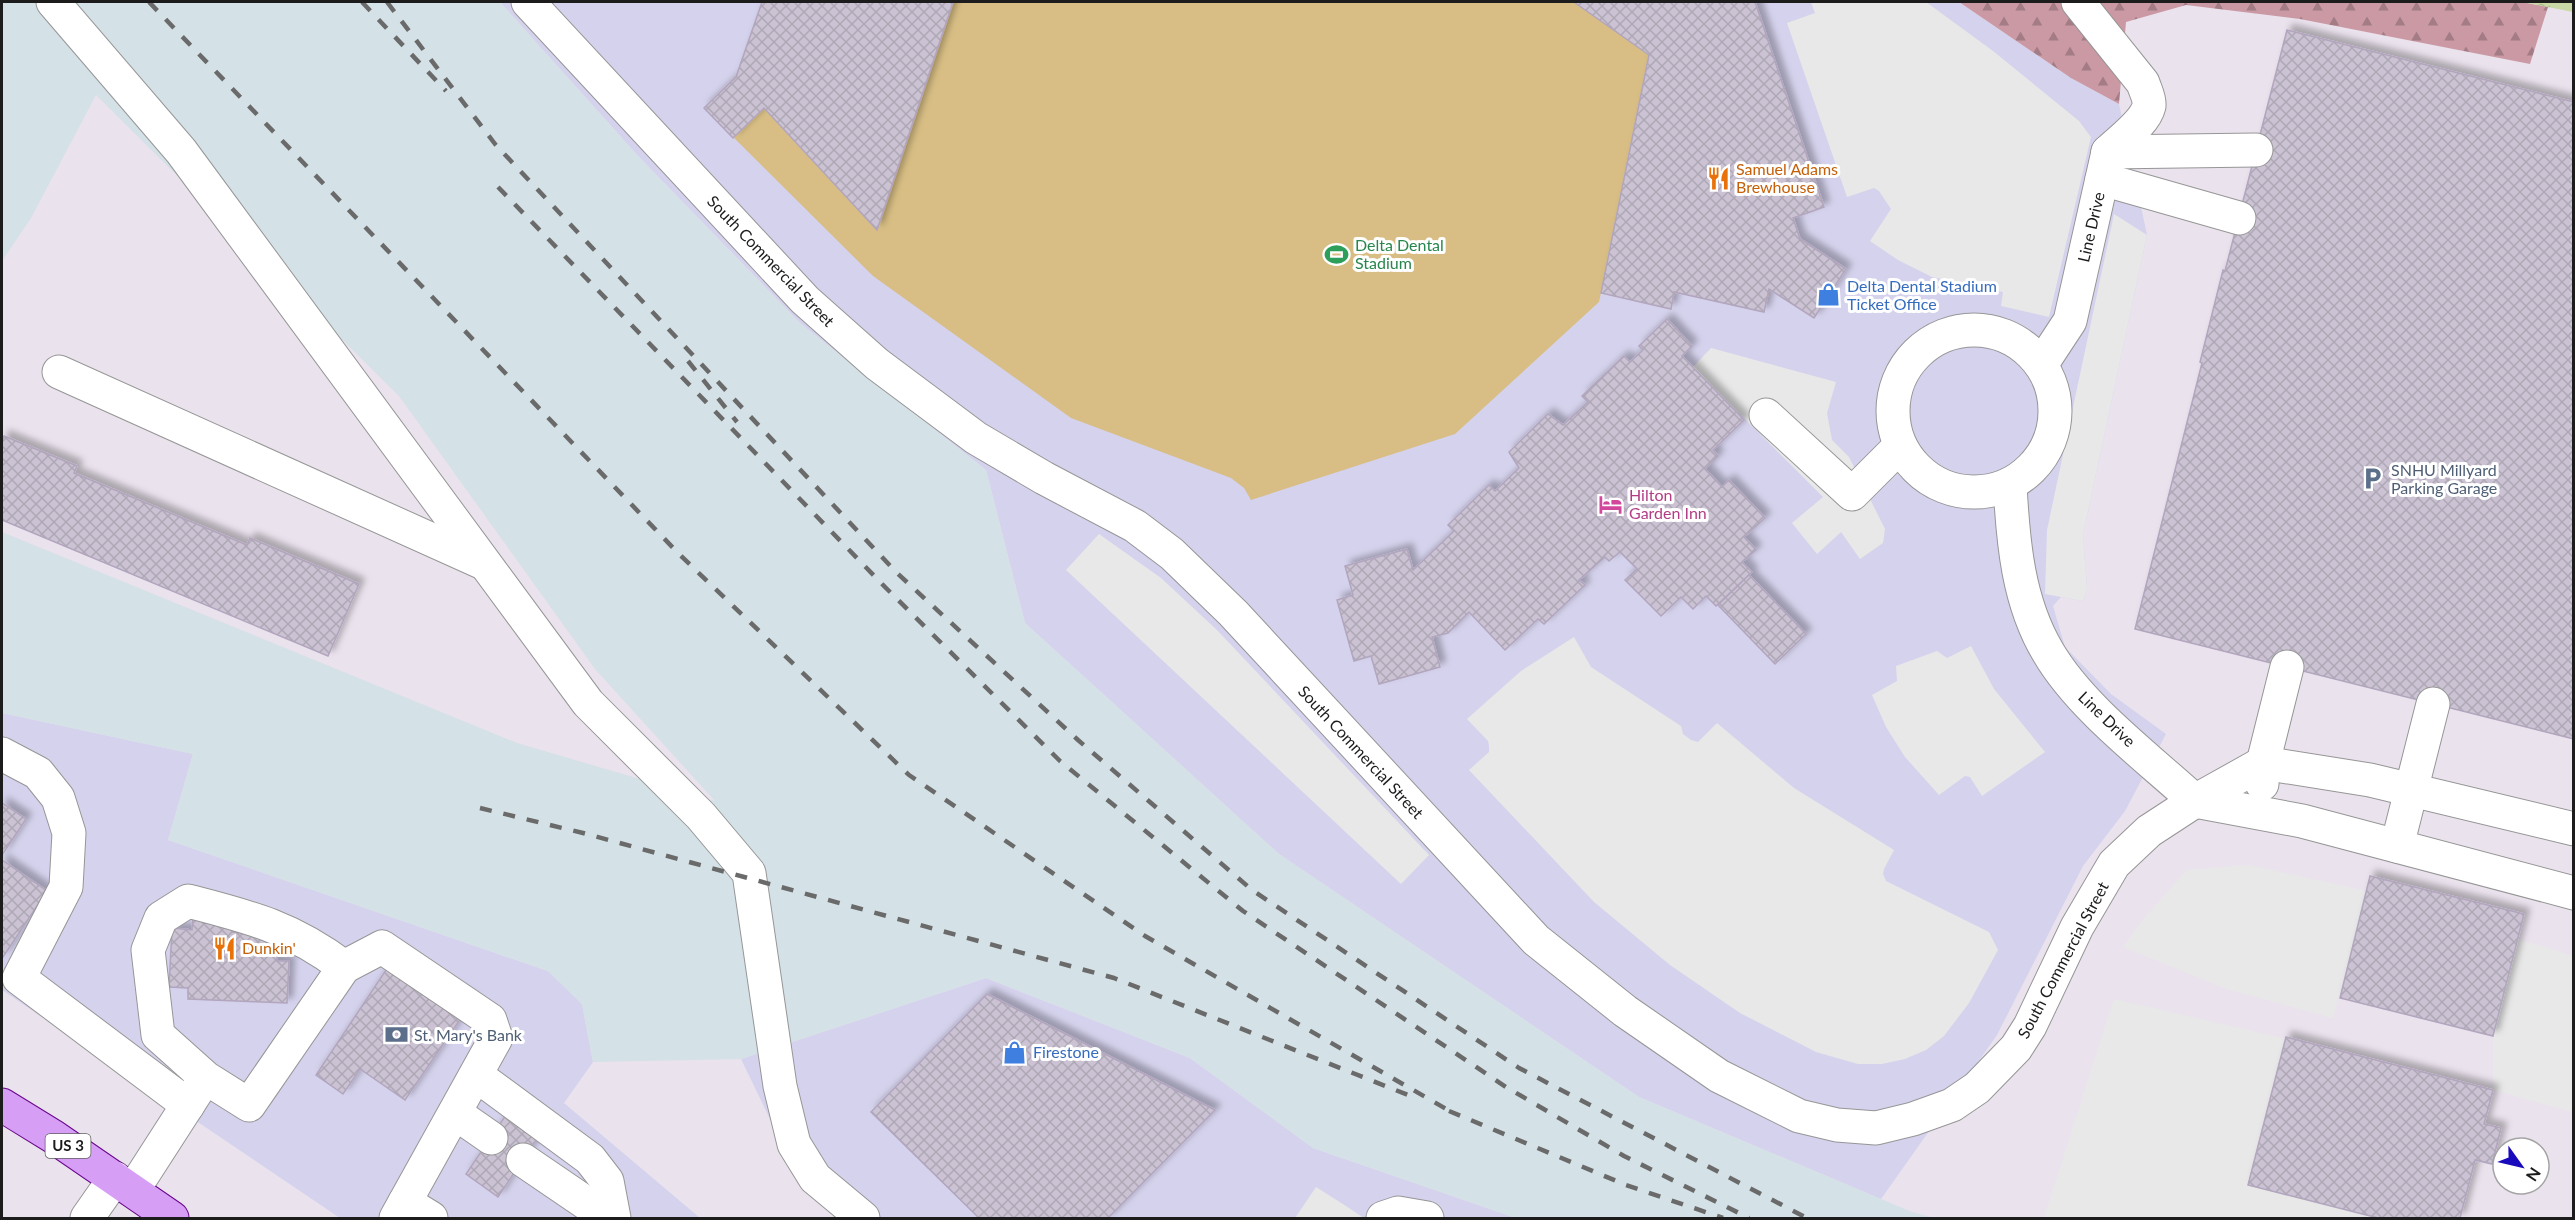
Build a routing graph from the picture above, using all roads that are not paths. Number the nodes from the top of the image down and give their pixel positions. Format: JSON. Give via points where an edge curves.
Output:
{"nodes":[{"id":1,"x":52,"y":2,"type":"edge"},
{"id":2,"x":528,"y":2,"type":"edge"},
{"id":3,"x":2078,"y":2,"type":"edge"},
{"id":4,"x":2256,"y":150,"type":"dead end"},
{"id":5,"x":2105,"y":165,"type":"junction"},
{"id":6,"x":2239,"y":218,"type":"dead end"},
{"id":7,"x":2041,"y":366,"type":"junction"},
{"id":8,"x":59,"y":372,"type":"dead end"},
{"id":9,"x":1766,"y":415,"type":"dead end"},
{"id":10,"x":1900,"y":446,"type":"junction"},
{"id":11,"x":2010,"y":485,"type":"junction"},
{"id":12,"x":483,"y":563,"type":"junction"},
{"id":13,"x":2288,"y":667,"type":"dead end"},
{"id":14,"x":2433,"y":704,"type":"dead end"},
{"id":15,"x":2,"y":754,"type":"edge"},
{"id":16,"x":2263,"y":763,"type":"junction"},
{"id":17,"x":2411,"y":790,"type":"junction"},
{"id":18,"x":2195,"y":801,"type":"junction"},
{"id":19,"x":2259,"y":813,"type":"junction"},
{"id":20,"x":2574,"y":829,"type":"edge"},
{"id":21,"x":2397,"y":846,"type":"junction"},
{"id":22,"x":2574,"y":893,"type":"edge"},
{"id":23,"x":344,"y":967,"type":"junction"},
{"id":24,"x":476,"y":1075,"type":"junction"},
{"id":25,"x":197,"y":1091,"type":"junction"},
{"id":26,"x":2,"y":1105,"type":"edge"},
{"id":27,"x":455,"y":1113,"type":"junction"},
{"id":28,"x":491,"y":1137,"type":"dead end"},
{"id":29,"x":523,"y":1160,"type":"dead end"},
{"id":30,"x":124,"y":1184,"type":"junction"},
{"id":31,"x":411,"y":1213,"type":"edge"},
{"id":32,"x":87,"y":1218,"type":"edge"},
{"id":33,"x":172,"y":1218,"type":"edge"},
{"id":34,"x":608,"y":1218,"type":"edge"},
{"id":35,"x":614,"y":1218,"type":"edge"},
{"id":36,"x":862,"y":1218,"type":"edge"},
{"id":37,"x":1383,"y":1218,"type":"edge"},
{"id":38,"x":1427,"y":1218,"type":"edge"}],
"edges":[{"from":1,"to":12,"type":"street","via":[[181,151]]},
{"from":2,"to":18,"type":"street","name":"South Commercial Street","via":[[805,300],[844,336],[976,438],[1135,526],[1172,554],[1233,613],[1536,940],[1625,1011],[1719,1076],[1799,1116],[1837,1125],[1876,1128],[1952,1105],[1977,1088],[2016,1048],[2030,1026],[2082,918],[2114,864],[2149,831]]},
{"from":3,"to":5,"type":"street","via":[[2143,83],[2148,95],[2149,106],[2144,116]]},
{"from":4,"to":5,"type":"street"},
{"from":5,"to":6,"type":"street"},
{"from":5,"to":7,"type":"street","name":"Line Drive","via":[[2070,321]]},
{"from":7,"to":10,"type":"street","via":[[2025,348],[2004,335],[1981,330],[1933,340],[1914,355],[1901,375],[1893,399],[1893,423]]},
{"from":7,"to":11,"type":"street","via":[[2052,386],[2052,432],[2044,454],[2029,472]]},
{"from":8,"to":12,"type":"street"},
{"from":9,"to":10,"type":"street","via":[[1852,494]]},
{"from":10,"to":11,"type":"street","via":[[1914,467],[1935,484],[1959,492],[1985,492]]},
{"from":11,"to":18,"type":"street","name":"Line Drive","via":[[2013,543],[2026,603],[2048,652],[2082,698]]},
{"from":12,"to":36,"type":"street","via":[[588,703],[701,816],[749,873],[780,1086],[794,1144],[815,1178]]},
{"from":13,"to":16,"type":"street"},
{"from":14,"to":17,"type":"street"},
{"from":15,"to":25,"type":"street","via":[[38,772],[58,798],[69,833],[66,887],[18,978]]},
{"from":16,"to":17,"type":"street"},
{"from":16,"to":18,"type":"street","name":"South Commercial Street"},
{"from":16,"to":19,"type":"street"},
{"from":17,"to":20,"type":"street"},
{"from":17,"to":21,"type":"street"},
{"from":18,"to":19,"type":"street"},
{"from":19,"to":21,"type":"street"},
{"from":21,"to":22,"type":"street"},
{"from":23,"to":24,"type":"street","via":[[382,947],[490,1020],[496,1038]]},
{"from":23,"to":25,"type":"street","via":[[249,1105]]},
{"from":23,"to":25,"type":"street","via":[[314,944],[261,920],[188,901],[161,918],[148,950],[158,1035]]},
{"from":24,"to":27,"type":"street"},
{"from":24,"to":35,"type":"street","via":[[590,1159],[607,1181]]},
{"from":25,"to":30,"type":"street"},
{"from":26,"to":30,"type":"main road","number":"US 3"},
{"from":27,"to":28,"type":"street"},
{"from":27,"to":31,"type":"street","via":[[432,1154]]},
{"from":29,"to":34,"type":"street"},
{"from":30,"to":32,"type":"street"},
{"from":30,"to":33,"type":"main road","number":"US 3"},
{"from":37,"to":38,"type":"street","via":[[1398,1213]]}]}
